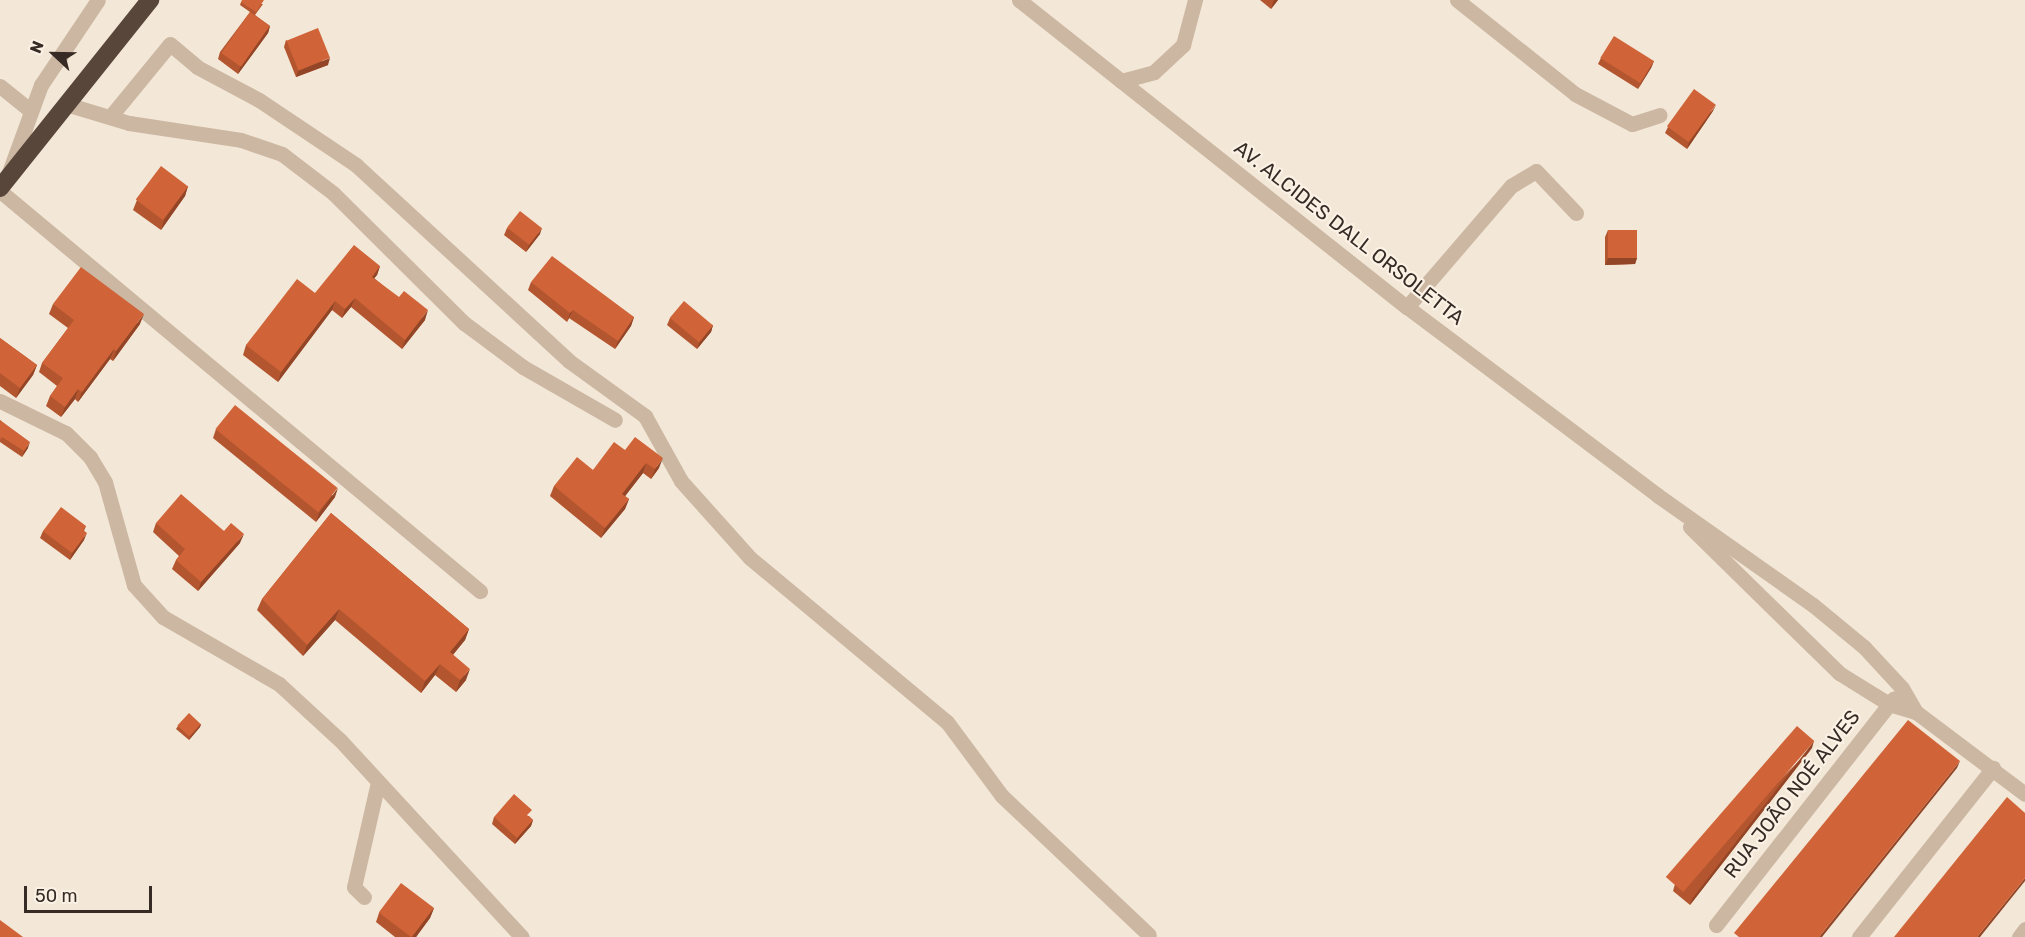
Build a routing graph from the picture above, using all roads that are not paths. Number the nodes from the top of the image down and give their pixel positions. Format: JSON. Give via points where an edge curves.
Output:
{"nodes":[{"id":1,"x":98,"y":0,"type":"edge"},
{"id":2,"x":150,"y":0,"type":"edge"},
{"id":3,"x":1019,"y":0,"type":"edge"},
{"id":4,"x":1195,"y":0,"type":"edge"},
{"id":5,"x":1457,"y":0,"type":"edge"},
{"id":6,"x":1121,"y":81,"type":"junction"},
{"id":7,"x":0,"y":86,"type":"edge"},
{"id":8,"x":66,"y":104,"type":"junction"},
{"id":9,"x":30,"y":110,"type":"junction"},
{"id":10,"x":1660,"y":115,"type":"dead end"},
{"id":11,"x":110,"y":117,"type":"junction"},
{"id":12,"x":2,"y":186,"type":"edge"},
{"id":13,"x":1576,"y":213,"type":"dead end"},
{"id":14,"x":1407,"y":307,"type":"junction"},
{"id":15,"x":0,"y":401,"type":"edge"},
{"id":16,"x":615,"y":420,"type":"dead end"},
{"id":17,"x":1656,"y":495,"type":"junction"},
{"id":18,"x":480,"y":591,"type":"dead end"},
{"id":19,"x":1902,"y":688,"type":"junction"},
{"id":20,"x":1889,"y":704,"type":"junction"},
{"id":21,"x":1916,"y":712,"type":"junction"},
{"id":22,"x":1994,"y":768,"type":"junction"},
{"id":23,"x":378,"y":782,"type":"junction"},
{"id":24,"x":2025,"y":794,"type":"edge"},
{"id":25,"x":364,"y":897,"type":"dead end"},
{"id":26,"x":1716,"y":925,"type":"dead end"},
{"id":27,"x":2025,"y":929,"type":"edge"},
{"id":28,"x":1149,"y":935,"type":"dead end"},
{"id":29,"x":522,"y":937,"type":"edge"},
{"id":30,"x":1859,"y":937,"type":"edge"},
{"id":31,"x":2019,"y":937,"type":"edge"}],
"edges":[{"from":1,"to":9,"type":"street","via":[[41,85]]},
{"from":2,"to":8,"type":"highway"},
{"from":3,"to":6,"type":"street","name":"AV. ALCIDES DALL ORSOLETTA"},
{"from":4,"to":6,"type":"street","via":[[1182,45],[1154,72]]},
{"from":5,"to":10,"type":"street","via":[[1575,94],[1632,124]]},
{"from":6,"to":14,"type":"street","name":"AV. ALCIDES DALL ORSOLETTA"},
{"from":7,"to":9,"type":"street"},
{"from":8,"to":11,"type":"street"},
{"from":8,"to":12,"type":"highway"},
{"from":9,"to":12,"type":"street"},
{"from":11,"to":16,"type":"street","via":[[241,140],[282,154],[333,193],[464,323],[523,366]]},
{"from":11,"to":28,"type":"street","via":[[170,44],[197,67],[259,100],[356,165],[569,361],[645,416],[681,481],[750,558],[947,722],[1002,796]]},
{"from":12,"to":18,"type":"street"},
{"from":13,"to":14,"type":"street","via":[[1536,171],[1511,186]]},
{"from":14,"to":17,"type":"street","name":"AV. ALCIDES DALL ORSOLETTA"},
{"from":15,"to":23,"type":"street","via":[[66,433],[90,457],[105,482],[134,585],[164,617],[279,684]]},
{"from":17,"to":19,"type":"street","via":[[1813,604],[1864,647]]},
{"from":17,"to":20,"type":"street","via":[[1751,582],[1839,673]]},
{"from":19,"to":20,"type":"street","name":"RUA JOÃO NOÉ ALVES"},
{"from":19,"to":21,"type":"street"},
{"from":20,"to":21,"type":"street"},
{"from":20,"to":26,"type":"street","name":"RUA JOÃO NOÉ ALVES"},
{"from":21,"to":22,"type":"street"},
{"from":22,"to":24,"type":"street"},
{"from":22,"to":30,"type":"street"},
{"from":23,"to":25,"type":"street","via":[[354,887]]},
{"from":23,"to":29,"type":"street"},
{"from":27,"to":31,"type":"street"}]}
